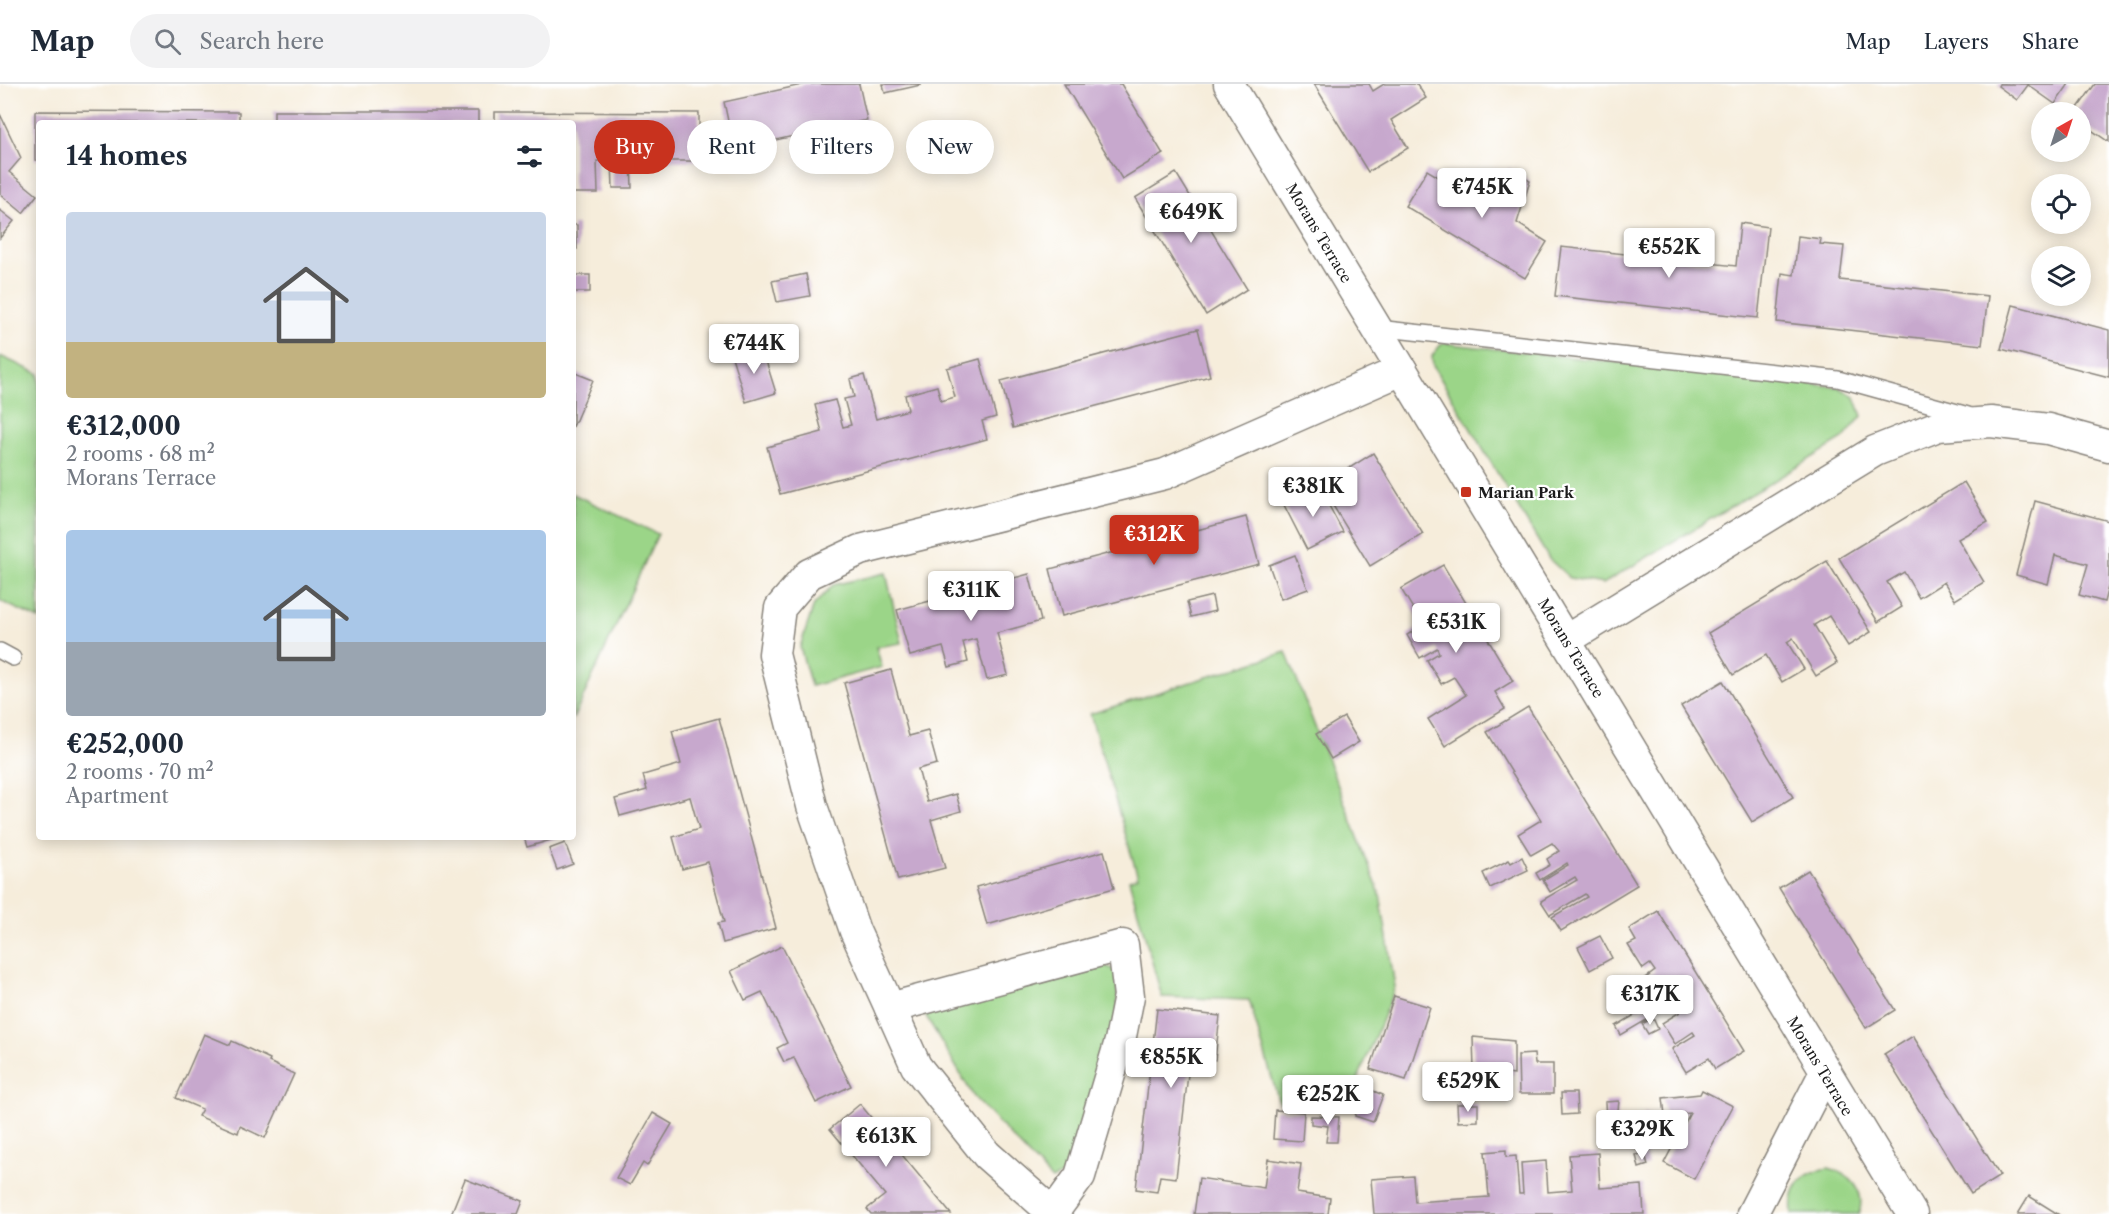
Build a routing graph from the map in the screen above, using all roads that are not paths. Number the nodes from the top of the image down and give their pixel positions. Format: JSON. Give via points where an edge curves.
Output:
{"nodes":[{"id":1,"x":1228,"y":84,"type":"edge"},
{"id":2,"x":1377,"y":328,"type":"junction"},
{"id":3,"x":1402,"y":369,"type":"junction"},
{"id":4,"x":1991,"y":422,"type":"junction"},
{"id":5,"x":2109,"y":446,"type":"edge"},
{"id":6,"x":1566,"y":640,"type":"junction"},
{"id":7,"x":890,"y":1008,"type":"junction"},
{"id":8,"x":1824,"y":1074,"type":"junction"},
{"id":9,"x":1053,"y":1213,"type":"edge"},
{"id":10,"x":1752,"y":1214,"type":"edge"},
{"id":11,"x":1912,"y":1214,"type":"edge"}],
"edges":[{"from":1,"to":2,"type":"street","name":"Morans Terrace"},
{"from":2,"to":3,"type":"street","name":"Morans Terrace"},
{"from":2,"to":4,"type":"lane","via":[[1838,379]]},
{"from":3,"to":6,"type":"street","name":"Morans Terrace"},
{"from":3,"to":7,"type":"street","via":[[1165,474],[860,550],[809,574],[780,608],[774,654],[812,806],[855,931]]},
{"from":4,"to":5,"type":"street","via":[[2048,429]]},
{"from":4,"to":6,"type":"street","via":[[1938,426],[1875,451]]},
{"from":6,"to":8,"type":"street","name":"Morans Terrace"},
{"from":7,"to":9,"type":"street","via":[[916,1066],[987,1155]]},
{"from":7,"to":9,"type":"street","via":[[1123,945],[1129,996],[1120,1041],[1080,1176]]},
{"from":8,"to":10,"type":"street"},
{"from":8,"to":11,"type":"street","name":"Morans Terrace"}]}
